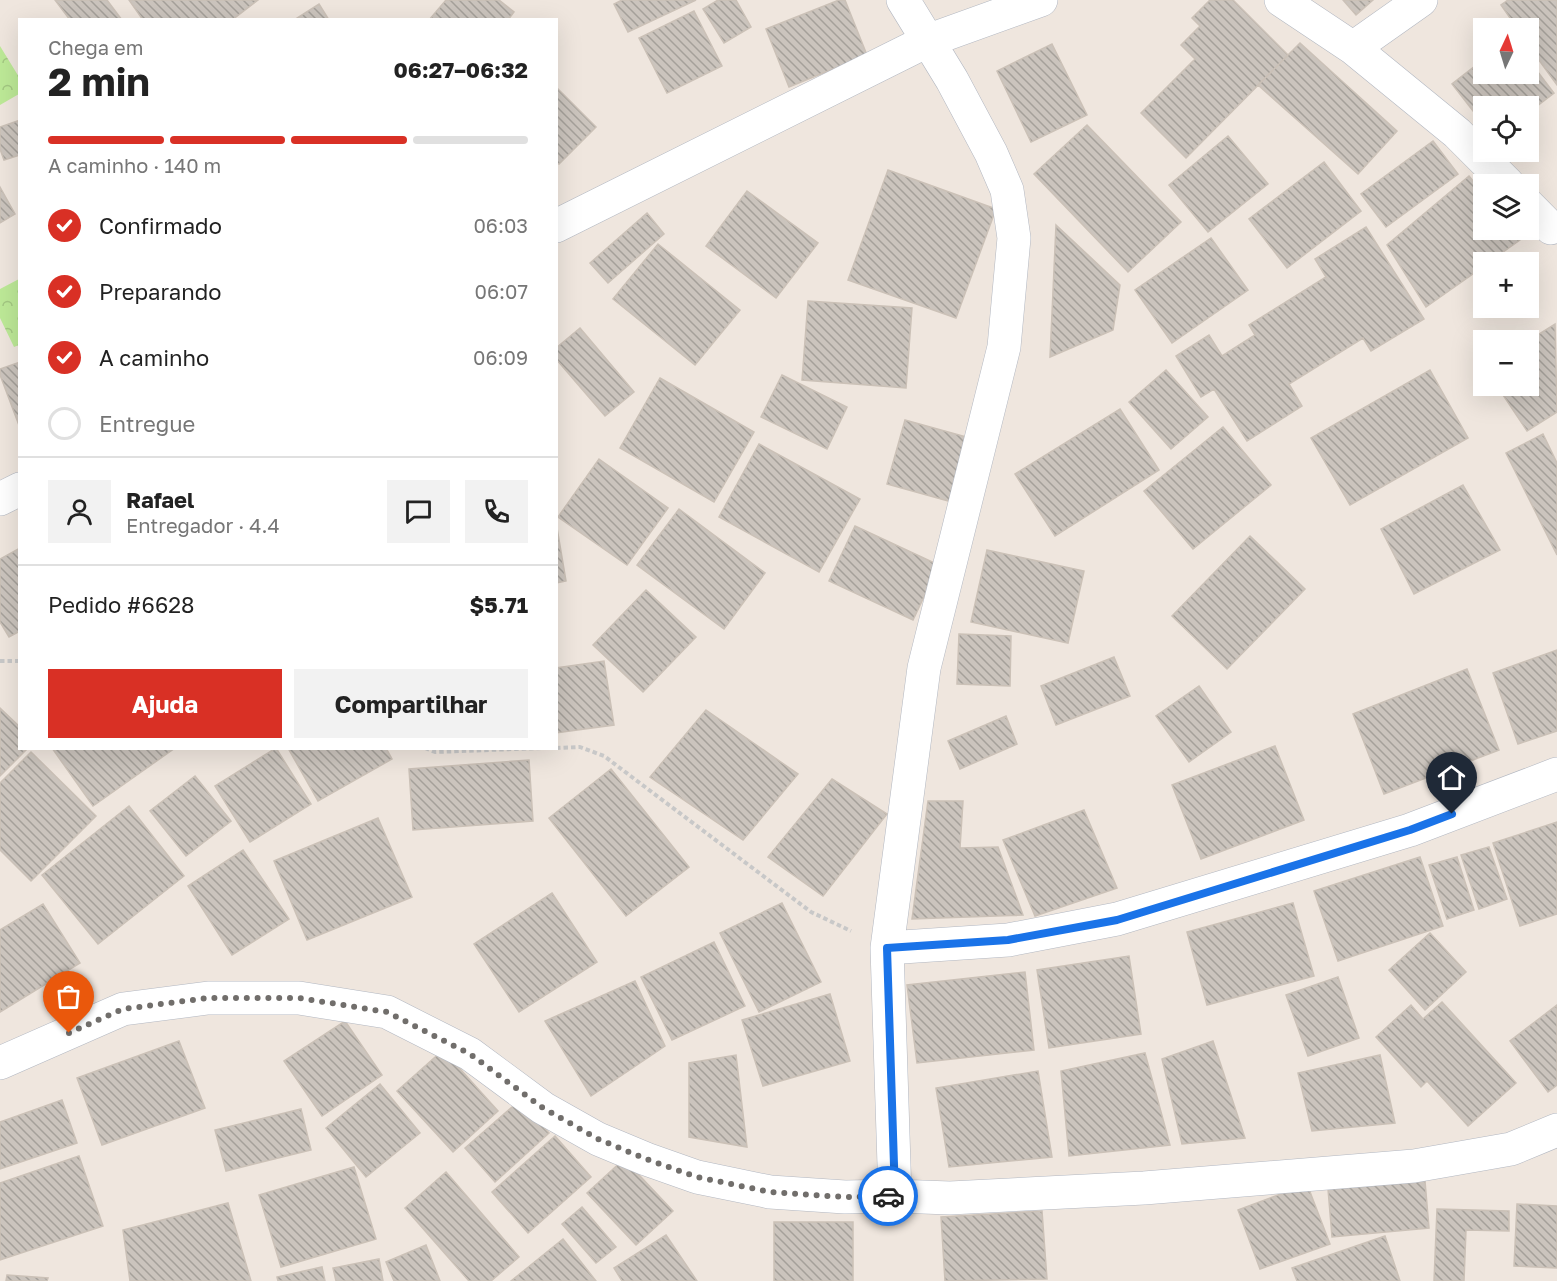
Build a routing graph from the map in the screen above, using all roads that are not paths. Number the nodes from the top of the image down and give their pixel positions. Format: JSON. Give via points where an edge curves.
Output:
{"nodes":[{"id":1,"x":903,"y":0,"type":"edge"},
{"id":2,"x":1041,"y":0,"type":"edge"},
{"id":3,"x":1281,"y":0,"type":"edge"},
{"id":4,"x":1420,"y":0,"type":"edge"},
{"id":5,"x":927,"y":41,"type":"junction"},
{"id":6,"x":1353,"y":48,"type":"junction"},
{"id":7,"x":1498,"y":174,"type":"edge"},
{"id":8,"x":1539,"y":216,"type":"edge"},
{"id":9,"x":558,"y":225,"type":"edge"},
{"id":10,"x":1551,"y":228,"type":"dead end"},
{"id":11,"x":18,"y":490,"type":"edge"},
{"id":12,"x":0,"y":499,"type":"edge"},
{"id":13,"x":1557,"y":774,"type":"edge"},
{"id":14,"x":887,"y":948,"type":"junction"},
{"id":15,"x":0,"y":1063,"type":"edge"},
{"id":16,"x":1557,"y":1130,"type":"edge"},
{"id":17,"x":895,"y":1196,"type":"junction"}],
"edges":[{"from":1,"to":5,"type":"street"},
{"from":2,"to":5,"type":"street"},
{"from":3,"to":6,"type":"street"},
{"from":4,"to":6,"type":"street"},
{"from":5,"to":9,"type":"street"},
{"from":5,"to":14,"type":"street","via":[[991,153],[1007,190],[1014,238],[1004,347],[924,668]]},
{"from":6,"to":7,"type":"street","via":[[1457,133]]},
{"from":8,"to":10,"type":"street"},
{"from":11,"to":12,"type":"street"},
{"from":13,"to":14,"type":"street","via":[[1410,830],[1117,920],[1008,940]]},
{"from":14,"to":17,"type":"street"},
{"from":15,"to":17,"type":"street","via":[[123,1009],[208,998],[299,998],[387,1012],[470,1054],[543,1108],[598,1139],[697,1177],[770,1192]]},
{"from":16,"to":17,"type":"street","via":[[1511,1149],[1414,1166],[1144,1188],[950,1198]]}]}
